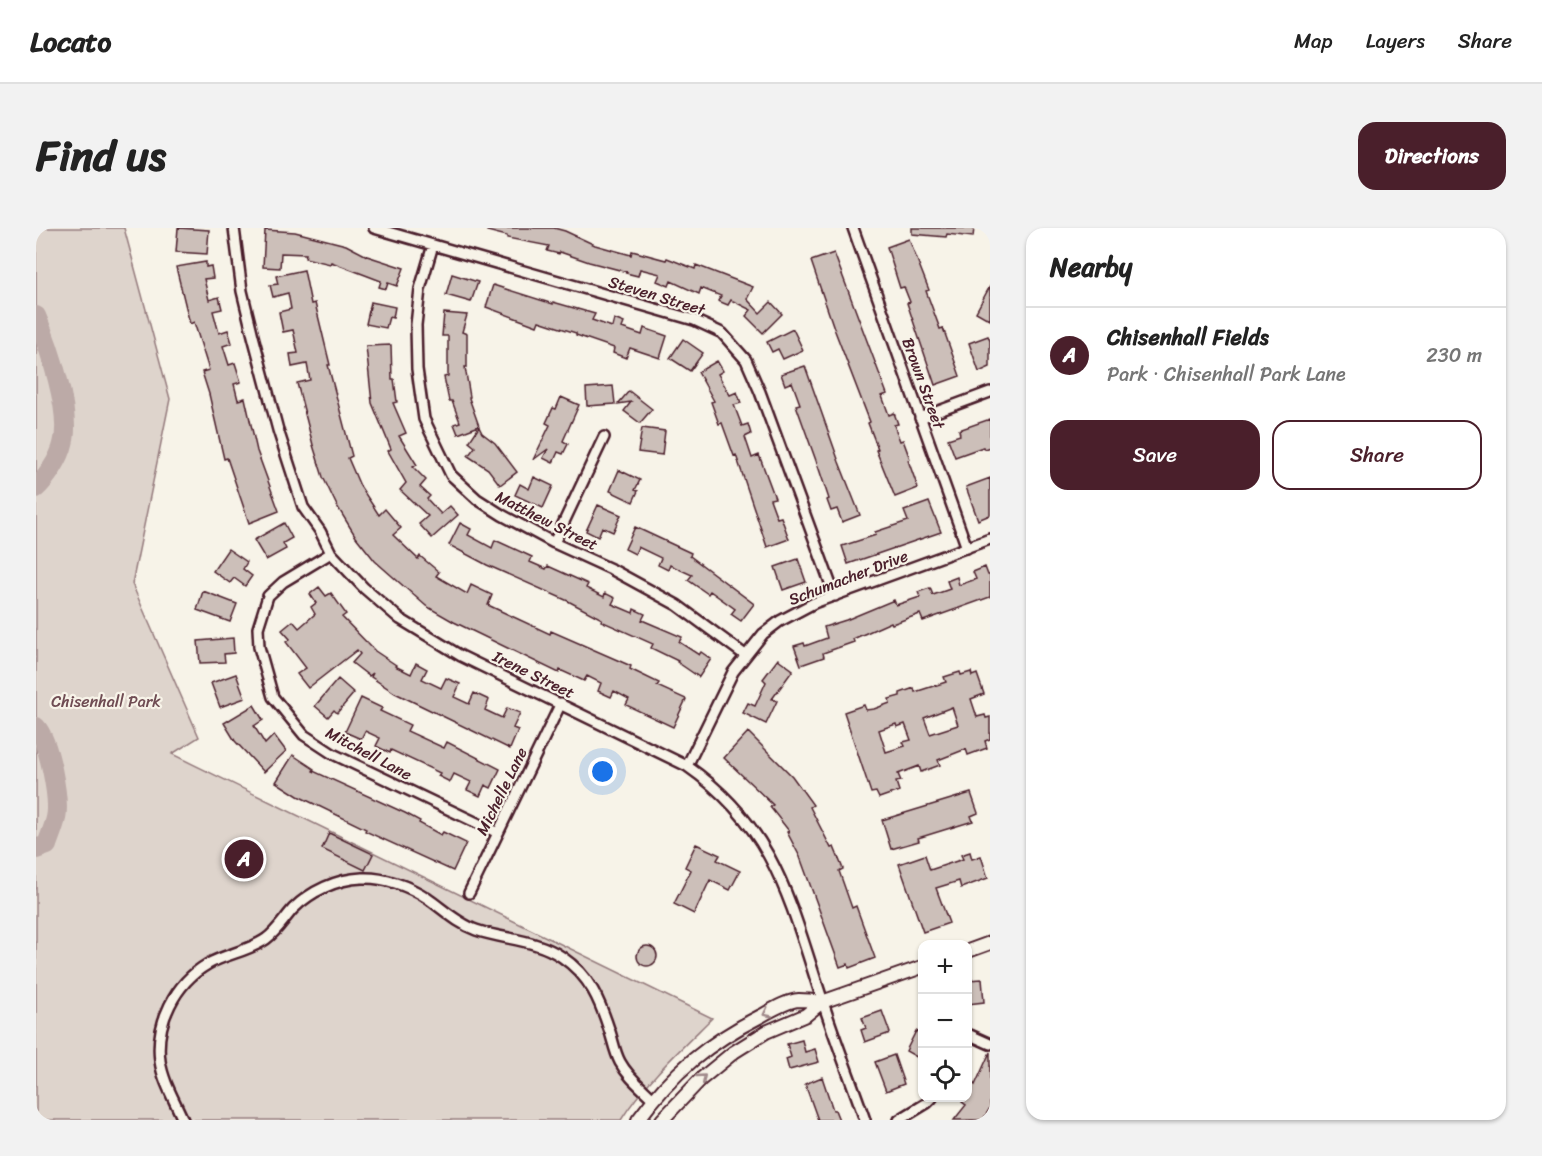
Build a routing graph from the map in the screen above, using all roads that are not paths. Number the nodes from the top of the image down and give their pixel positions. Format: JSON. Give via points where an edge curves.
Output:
{"nodes":[{"id":1,"x":234,"y":228,"type":"edge"},
{"id":2,"x":374,"y":228,"type":"edge"},
{"id":3,"x":853,"y":228,"type":"edge"},
{"id":4,"x":433,"y":245,"type":"junction"},
{"id":5,"x":990,"y":392,"type":"edge"},
{"id":6,"x":920,"y":418,"type":"junction"},
{"id":7,"x":604,"y":437,"type":"dead end"},
{"id":8,"x":990,"y":539,"type":"edge"},
{"id":9,"x":554,"y":543,"type":"junction"},
{"id":10,"x":967,"y":548,"type":"junction"},
{"id":11,"x":331,"y":553,"type":"junction"},
{"id":12,"x":835,"y":596,"type":"junction"},
{"id":13,"x":745,"y":655,"type":"junction"},
{"id":14,"x":561,"y":703,"type":"junction"},
{"id":15,"x":687,"y":766,"type":"junction"},
{"id":16,"x":498,"y":834,"type":"junction"},
{"id":17,"x":469,"y":893,"type":"dead end"},
{"id":18,"x":990,"y":943,"type":"edge"},
{"id":19,"x":972,"y":950,"type":"edge"},
{"id":20,"x":918,"y":968,"type":"edge"},
{"id":21,"x":822,"y":1002,"type":"junction"},
{"id":22,"x":972,"y":1036,"type":"edge"},
{"id":23,"x":990,"y":1044,"type":"edge"},
{"id":24,"x":654,"y":1098,"type":"junction"},
{"id":25,"x":928,"y":1102,"type":"edge"},
{"id":26,"x":183,"y":1120,"type":"edge"},
{"id":27,"x":638,"y":1120,"type":"edge"},
{"id":28,"x":662,"y":1120,"type":"edge"},
{"id":29,"x":865,"y":1120,"type":"edge"},
{"id":30,"x":899,"y":1120,"type":"edge"}],
"edges":[{"from":1,"to":11,"type":"street","name":"Irene Street","via":[[242,291],[278,430],[303,507]]},
{"from":2,"to":4,"type":"street","name":"Steven Street"},
{"from":3,"to":6,"type":"street","name":"Brown Street"},
{"from":4,"to":9,"type":"street","name":"Matthew Street","via":[[420,289],[416,325],[424,419],[451,475],[477,499]]},
{"from":4,"to":12,"type":"street","name":"Steven Street","via":[[694,320],[722,333],[746,360],[760,392]]},
{"from":5,"to":6,"type":"street"},
{"from":6,"to":10,"type":"street","name":"Brown Street"},
{"from":7,"to":9,"type":"street"},
{"from":8,"to":10,"type":"street","name":"Schumacher Drive"},
{"from":9,"to":13,"type":"street","name":"Matthew Street","via":[[677,605]]},
{"from":10,"to":12,"type":"street","name":"Schumacher Drive"},
{"from":11,"to":14,"type":"street","name":"Irene Street","via":[[364,588],[410,626],[461,656]]},
{"from":11,"to":16,"type":"street","name":"Mitchell Lane","via":[[283,582],[268,596],[258,628],[259,647],[273,697],[304,735],[333,754]]},
{"from":12,"to":13,"type":"street","name":"Schumacher Drive","via":[[780,621]]},
{"from":13,"to":15,"type":"street","name":"Schumacher Drive"},
{"from":14,"to":15,"type":"street","name":"Irene Street"},
{"from":14,"to":16,"type":"street","name":"Michelle Lane"},
{"from":15,"to":21,"type":"street","name":"Irene Street","via":[[739,810],[771,856]]},
{"from":16,"to":17,"type":"street","name":"Michelle Lane"},
{"from":18,"to":19,"type":"main road"},
{"from":20,"to":21,"type":"main road"},
{"from":21,"to":24,"type":"main road","one_way":true,"via":[[798,1000],[733,1031],[684,1065]]},
{"from":28,"to":21,"type":"main road","one_way":true,"via":[[701,1079],[734,1052],[766,1032],[806,1015]]},
{"from":21,"to":29,"type":"street","name":"Irene Street"},
{"from":22,"to":23,"type":"street"},
{"from":24,"to":26,"type":"street","via":[[631,1078],[619,1060],[599,998],[562,957],[531,942],[475,930],[425,896],[394,882],[364,878],[321,888],[294,908],[268,938],[206,965],[180,988],[168,1007],[161,1031],[160,1060]]},
{"from":24,"to":27,"type":"main road"},
{"from":25,"to":30,"type":"street"}]}
